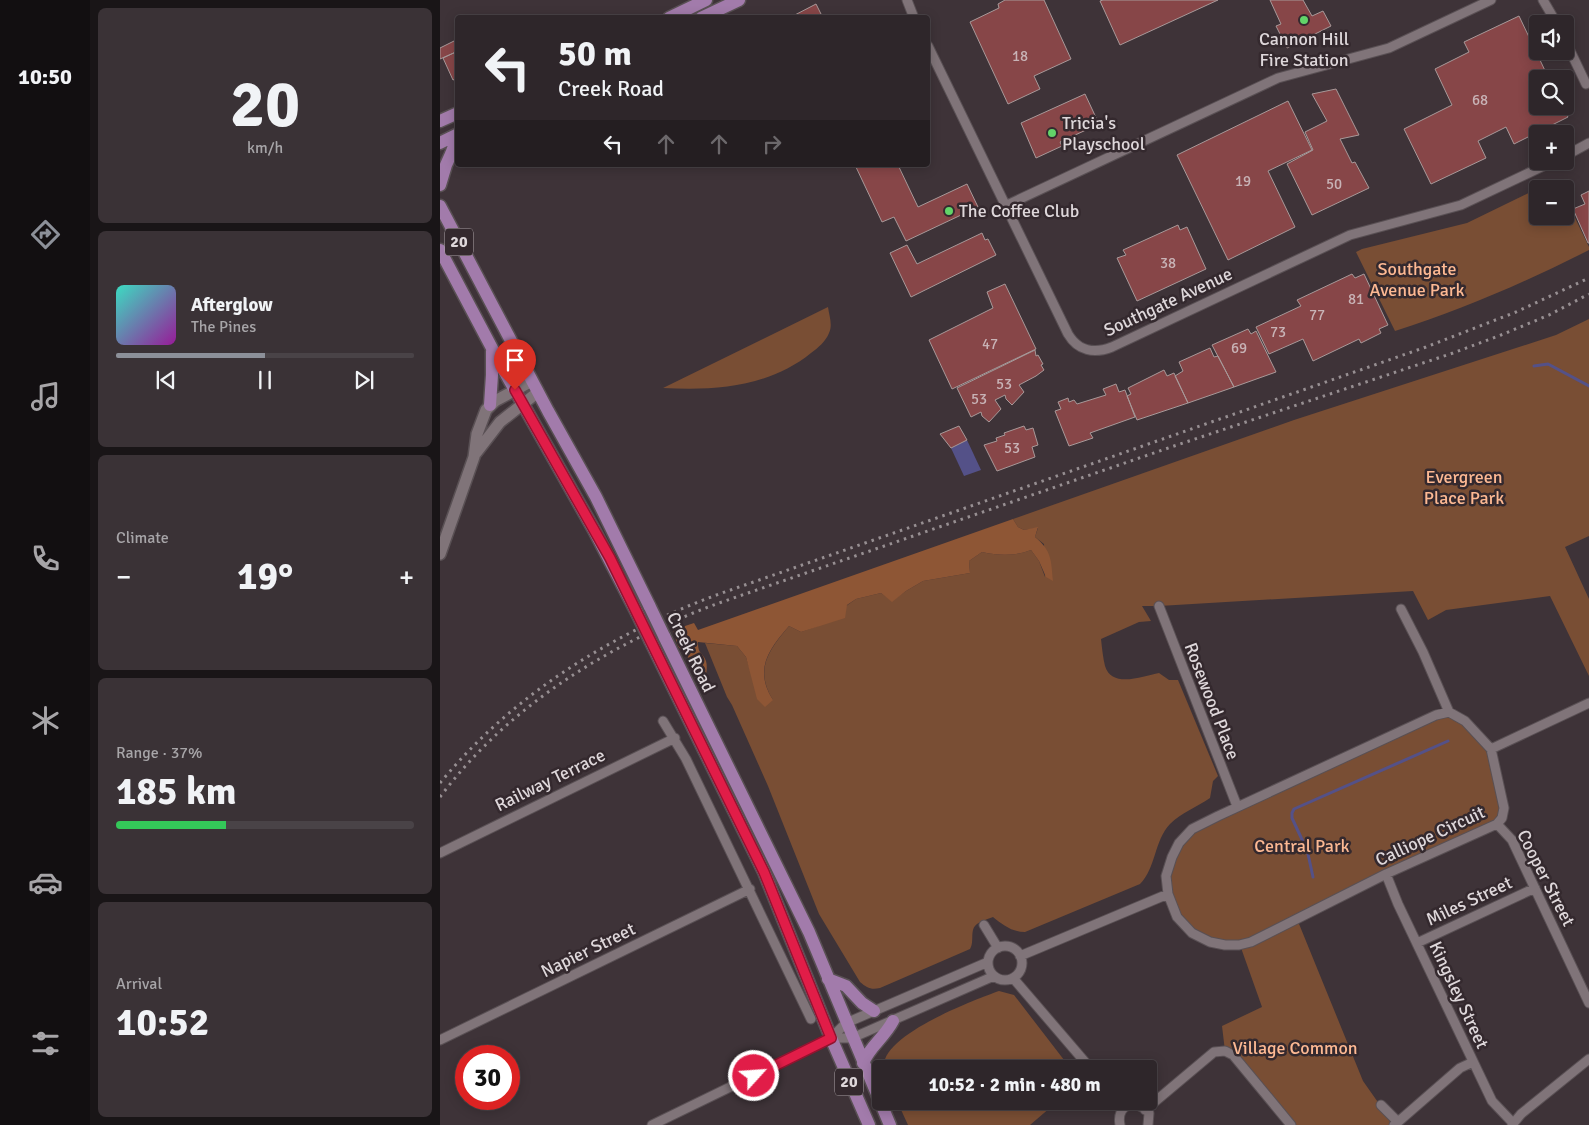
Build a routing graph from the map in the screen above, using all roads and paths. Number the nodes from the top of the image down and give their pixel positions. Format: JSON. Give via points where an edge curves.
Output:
{"nodes":[{"id":1,"x":706,"y":0,"type":"edge"},
{"id":2,"x":739,"y":0,"type":"edge"},
{"id":3,"x":907,"y":0,"type":"edge"},
{"id":4,"x":1491,"y":0,"type":"edge"},
{"id":5,"x":1543,"y":0,"type":"edge"},
{"id":6,"x":675,"y":15,"type":"edge"},
{"id":7,"x":707,"y":15,"type":"edge"},
{"id":8,"x":913,"y":15,"type":"edge"},
{"id":9,"x":1552,"y":15,"type":"edge"},
{"id":10,"x":930,"y":50,"type":"edge"},
{"id":11,"x":1574,"y":58,"type":"edge"},
{"id":12,"x":1588,"y":86,"type":"edge"},
{"id":13,"x":455,"y":136,"type":"edge"},
{"id":14,"x":440,"y":143,"type":"edge"},
{"id":15,"x":1589,"y":143,"type":"edge"},
{"id":16,"x":455,"y":144,"type":"edge"},
{"id":17,"x":1574,"y":151,"type":"edge"},
{"id":18,"x":1535,"y":170,"type":"edge"},
{"id":19,"x":440,"y":185,"type":"edge"},
{"id":20,"x":440,"y":206,"type":"edge"},
{"id":21,"x":1005,"y":206,"type":"junction"},
{"id":22,"x":440,"y":250,"type":"edge"},
{"id":23,"x":492,"y":348,"type":"junction"},
{"id":24,"x":532,"y":380,"type":"junction"},
{"id":25,"x":515,"y":390,"type":"junction"},
{"id":26,"x":538,"y":392,"type":"junction"},
{"id":27,"x":522,"y":403,"type":"junction"},
{"id":28,"x":490,"y":405,"type":"junction"},
{"id":29,"x":474,"y":457,"type":"junction"},
{"id":30,"x":440,"y":554,"type":"edge"},
{"id":31,"x":1159,"y":606,"type":"dead end"},
{"id":32,"x":1402,"y":609,"type":"dead end"},
{"id":33,"x":1589,"y":703,"type":"edge"},
{"id":34,"x":1449,"y":712,"type":"junction"},
{"id":35,"x":663,"y":721,"type":"dead end"},
{"id":36,"x":675,"y":738,"type":"junction"},
{"id":37,"x":1491,"y":749,"type":"junction"},
{"id":38,"x":1237,"y":806,"type":"junction"},
{"id":39,"x":1497,"y":824,"type":"junction"},
{"id":40,"x":440,"y":853,"type":"edge"},
{"id":41,"x":1386,"y":874,"type":"junction"},
{"id":42,"x":1535,"y":888,"type":"junction"},
{"id":43,"x":750,"y":889,"type":"junction"},
{"id":44,"x":1168,"y":894,"type":"junction"},
{"id":45,"x":984,"y":925,"type":"dead end"},
{"id":46,"x":1418,"y":943,"type":"junction"},
{"id":47,"x":998,"y":948,"type":"junction"},
{"id":48,"x":1020,"y":956,"type":"junction"},
{"id":49,"x":988,"y":962,"type":"junction"},
{"id":50,"x":994,"y":976,"type":"junction"},
{"id":51,"x":828,"y":978,"type":"junction"},
{"id":52,"x":1013,"y":978,"type":"junction"},
{"id":53,"x":1589,"y":1003,"type":"edge"},
{"id":54,"x":874,"y":1011,"type":"junction"},
{"id":55,"x":811,"y":1019,"type":"dead end"},
{"id":56,"x":893,"y":1021,"type":"junction"},
{"id":57,"x":846,"y":1023,"type":"junction"},
{"id":58,"x":831,"y":1038,"type":"junction"},
{"id":59,"x":852,"y":1038,"type":"junction"},
{"id":60,"x":440,"y":1040,"type":"edge"},
{"id":61,"x":1589,"y":1059,"type":"edge"},
{"id":62,"x":1083,"y":1060,"type":"edge"},
{"id":63,"x":1473,"y":1062,"type":"junction"},
{"id":64,"x":863,"y":1063,"type":"junction"},
{"id":65,"x":1157,"y":1100,"type":"edge"},
{"id":66,"x":1381,"y":1105,"type":"dead end"},
{"id":67,"x":1121,"y":1110,"type":"edge"},
{"id":68,"x":1145,"y":1110,"type":"edge"},
{"id":69,"x":1396,"y":1123,"type":"edge"},
{"id":70,"x":1512,"y":1124,"type":"edge"},
{"id":71,"x":652,"y":1125,"type":"edge"},
{"id":72,"x":869,"y":1125,"type":"edge"},
{"id":73,"x":890,"y":1125,"type":"edge"},
{"id":74,"x":1120,"y":1125,"type":"edge"},
{"id":75,"x":1148,"y":1125,"type":"edge"},
{"id":76,"x":1291,"y":1125,"type":"edge"}],
"edges":[{"from":1,"to":6,"type":"main road"},
{"from":2,"to":7,"type":"main road"},
{"from":3,"to":8,"type":"street"},
{"from":4,"to":21,"type":"street","via":[[1389,48],[1278,78]]},
{"from":5,"to":9,"type":"street"},
{"from":10,"to":21,"type":"street","name":"Southgate Avenue"},
{"from":11,"to":12,"type":"street"},
{"from":13,"to":14,"type":"main road"},
{"from":15,"to":17,"type":"street"},
{"from":16,"to":19,"type":"main road"},
{"from":18,"to":21,"type":"street","name":"Southgate Avenue","via":[[1452,209],[1346,237],[1112,347],[1097,351],[1082,348],[1068,334]]},
{"from":20,"to":24,"type":"main road","name":"Creek Road","number":"20"},
{"from":22,"to":23,"type":"main road","name":"Creek Road","number":"20"},
{"from":23,"to":25,"type":"main road","name":"Creek Road","number":"20"},
{"from":23,"to":28,"type":"main road"},
{"from":24,"to":25,"type":"street"},
{"from":24,"to":26,"type":"main road","name":"Creek Road","number":"20"},
{"from":25,"to":27,"type":"main road","name":"Creek Road","number":"20"},
{"from":25,"to":28,"type":"street"},
{"from":26,"to":27,"type":"street"},
{"from":26,"to":51,"type":"main road","name":"Creek Road","number":"20","bridge":true,"via":[[596,497],[809,932]]},
{"from":27,"to":29,"type":"street","via":[[500,422]]},
{"from":27,"to":58,"type":"main road","name":"Creek Road","number":"20","bridge":true,"via":[[637,613],[764,872]]},
{"from":28,"to":29,"type":"street","via":[[477,434]]},
{"from":29,"to":30,"type":"street"},
{"from":31,"to":38,"type":"street","name":"Rosewood Place"},
{"from":32,"to":34,"type":"street"},
{"from":33,"to":37,"type":"street"},
{"from":34,"to":37,"type":"street","via":[[1465,721]]},
{"from":34,"to":38,"type":"street","name":"Calliope Circuit","via":[[1436,715]]},
{"from":35,"to":36,"type":"street"},
{"from":36,"to":40,"type":"street","name":"Railway Terrace"},
{"from":36,"to":43,"type":"street"},
{"from":37,"to":39,"type":"street","name":"Calliope Circuit","via":[[1504,808]]},
{"from":38,"to":44,"type":"street","name":"Calliope Circuit","via":[[1192,829],[1179,843],[1166,876]]},
{"from":39,"to":41,"type":"street","name":"Calliope Circuit"},
{"from":39,"to":42,"type":"street","name":"Cooper Street","via":[[1512,840]]},
{"from":41,"to":44,"type":"street","name":"Calliope Circuit","via":[[1251,942],[1239,945],[1210,942],[1192,933],[1177,917]]},
{"from":41,"to":46,"type":"street","name":"Kingsley Street"},
{"from":42,"to":46,"type":"street","name":"Miles Street"},
{"from":42,"to":53,"type":"street","name":"Cooper Street"},
{"from":43,"to":55,"type":"street"},
{"from":43,"to":60,"type":"street","name":"Napier Street"},
{"from":44,"to":48,"type":"street"},
{"from":45,"to":47,"type":"street"},
{"from":46,"to":63,"type":"street","name":"Kingsley Street"},
{"from":47,"to":48,"type":"street","via":[[1013,949]]},
{"from":47,"to":49,"type":"street"},
{"from":48,"to":52,"type":"street","via":[[1021,966]]},
{"from":49,"to":50,"type":"street"},
{"from":49,"to":54,"type":"street"},
{"from":50,"to":52,"type":"street","via":[[1003,980]]},
{"from":50,"to":56,"type":"street"},
{"from":51,"to":54,"type":"main road","via":[[846,986]]},
{"from":51,"to":57,"type":"main road","name":"Creek Road","number":"20"},
{"from":52,"to":62,"type":"street"},
{"from":54,"to":57,"type":"street"},
{"from":56,"to":59,"type":"street"},
{"from":56,"to":64,"type":"main road","via":[[887,1033],[869,1050]]},
{"from":57,"to":58,"type":"street"},
{"from":57,"to":59,"type":"main road","name":"Creek Road","number":"20"},
{"from":58,"to":59,"type":"street"},
{"from":58,"to":71,"type":"street"},
{"from":58,"to":72,"type":"main road","name":"Creek Road","number":"20"},
{"from":59,"to":64,"type":"main road","name":"Creek Road","number":"20"},
{"from":61,"to":70,"type":"street"},
{"from":63,"to":69,"type":"street","via":[[1460,1068]]},
{"from":63,"to":70,"type":"street","name":"Kingsley Street","via":[[1492,1101]]},
{"from":64,"to":73,"type":"main road","name":"Creek Road","number":"20"},
{"from":65,"to":76,"type":"street","via":[[1214,1052],[1225,1051],[1233,1055]]},
{"from":66,"to":69,"type":"street"},
{"from":67,"to":74,"type":"street"},
{"from":68,"to":75,"type":"street","via":[[1150,1118]]}]}
